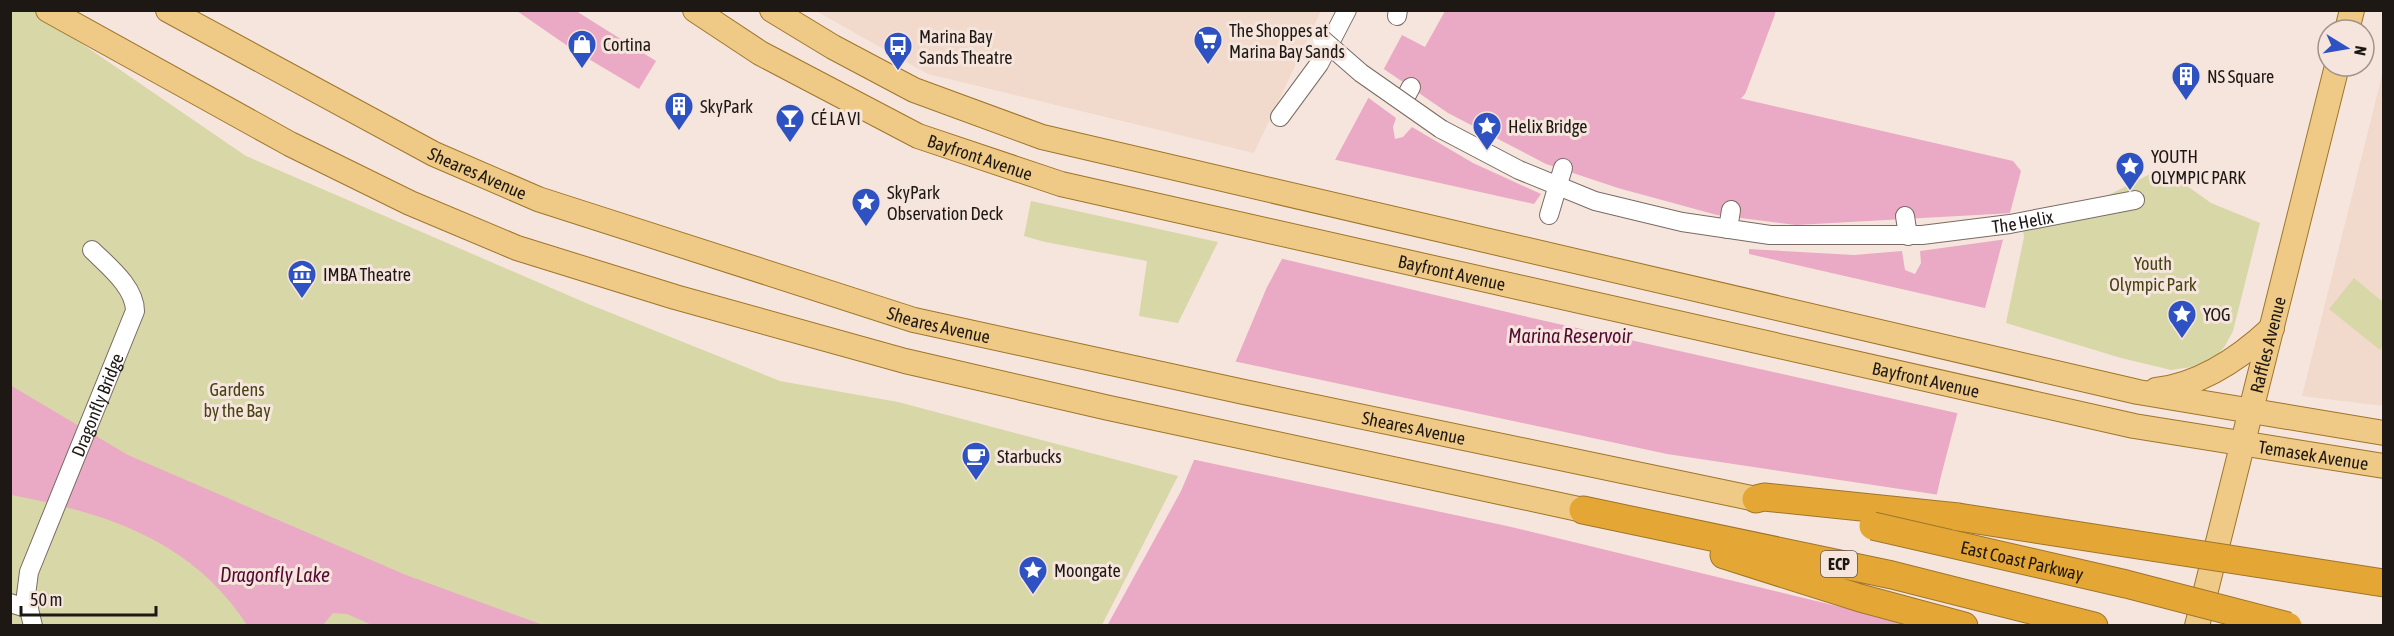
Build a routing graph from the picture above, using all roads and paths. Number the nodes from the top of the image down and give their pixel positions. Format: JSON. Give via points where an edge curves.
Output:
{"nodes":[{"id":1,"x":48,"y":10,"type":"edge"},
{"id":2,"x":168,"y":10,"type":"edge"},
{"id":3,"x":695,"y":10,"type":"edge"},
{"id":4,"x":772,"y":10,"type":"edge"},
{"id":5,"x":1347,"y":10,"type":"edge"},
{"id":6,"x":1322,"y":39,"type":"dead end"},
{"id":7,"x":2334,"y":78,"type":"edge"},
{"id":8,"x":1280,"y":117,"type":"dead end"},
{"id":9,"x":1563,"y":168,"type":"dead end"},
{"id":10,"x":1557,"y":186,"type":"junction"},
{"id":11,"x":2135,"y":200,"type":"dead end"},
{"id":12,"x":1731,"y":210,"type":"dead end"},
{"id":13,"x":1549,"y":215,"type":"dead end"},
{"id":14,"x":1905,"y":216,"type":"dead end"},
{"id":15,"x":1728,"y":229,"type":"junction"},
{"id":16,"x":1908,"y":236,"type":"junction"},
{"id":17,"x":92,"y":250,"type":"dead end"},
{"id":18,"x":2272,"y":328,"type":"junction"},
{"id":19,"x":2138,"y":392,"type":"junction"},
{"id":20,"x":2251,"y":411,"type":"junction"},
{"id":21,"x":2384,"y":434,"type":"edge"},
{"id":22,"x":2243,"y":443,"type":"junction"},
{"id":23,"x":2384,"y":466,"type":"edge"},
{"id":24,"x":1756,"y":499,"type":"junction"},
{"id":25,"x":1582,"y":510,"type":"junction"},
{"id":26,"x":2384,"y":584,"type":"edge"},
{"id":27,"x":10,"y":603,"type":"edge"},
{"id":28,"x":31,"y":617,"type":"edge"},
{"id":29,"x":1964,"y":626,"type":"edge"},
{"id":30,"x":2094,"y":626,"type":"edge"},
{"id":31,"x":2197,"y":626,"type":"edge"},
{"id":32,"x":2288,"y":626,"type":"edge"}],
"edges":[{"from":1,"to":25,"type":"main road","via":[[290,144],[517,248],[905,361]]},
{"from":2,"to":24,"type":"main road","name":"Sheares Avenue","via":[[434,154],[538,199],[914,320]]},
{"from":3,"to":22,"type":"main road","name":"Bayfront Avenue","via":[[760,53],[918,136],[1061,184],[2133,426]]},
{"from":4,"to":19,"type":"main road","name":"Bayfront Avenue","via":[[914,90],[1042,137]]},
{"from":5,"to":8,"type":"street","via":[[1319,64]]},
{"from":6,"to":10,"type":"street","name":"The Helix","bridge":true,"via":[[1361,73],[1407,94],[1445,131]]},
{"from":7,"to":18,"type":"main road","name":"Raffles Avenue"},
{"from":9,"to":10,"type":"street"},
{"from":10,"to":13,"type":"street"},
{"from":10,"to":15,"type":"street","name":"The Helix","via":[[1595,201]]},
{"from":11,"to":16,"type":"street","name":"The Helix","via":[[2010,224]]},
{"from":12,"to":15,"type":"street"},
{"from":14,"to":16,"type":"street"},
{"from":15,"to":16,"type":"street","name":"The Helix","via":[[1770,235]]},
{"from":17,"to":28,"type":"street","name":"Dragonfly Bridge","via":[[127,287],[135,300],[135,310],[29,572],[26,595]]},
{"from":18,"to":19,"type":"main road","via":[[2215,371],[2190,383]]},
{"from":18,"to":20,"type":"main road","name":"Raffles Avenue"},
{"from":19,"to":20,"type":"main road","name":"Bayfront Avenue"},
{"from":20,"to":21,"type":"main road","name":"Temasek Avenue"},
{"from":20,"to":22,"type":"main road","name":"Raffles Avenue"},
{"from":22,"to":23,"type":"main road","name":"Temasek Avenue"},
{"from":22,"to":31,"type":"main road","name":"Raffles Avenue"},
{"from":24,"to":26,"type":"highway","bridge":true,"via":[[1958,517]]},
{"from":24,"to":32,"type":"highway","name":"East Coast Parkway","bridge":true,"via":[[2126,584]]},
{"from":25,"to":29,"type":"highway","via":[[1860,598]]},
{"from":25,"to":30,"type":"highway","number":"ECP","via":[[1892,575]]},
{"from":27,"to":28,"type":"street"}]}
